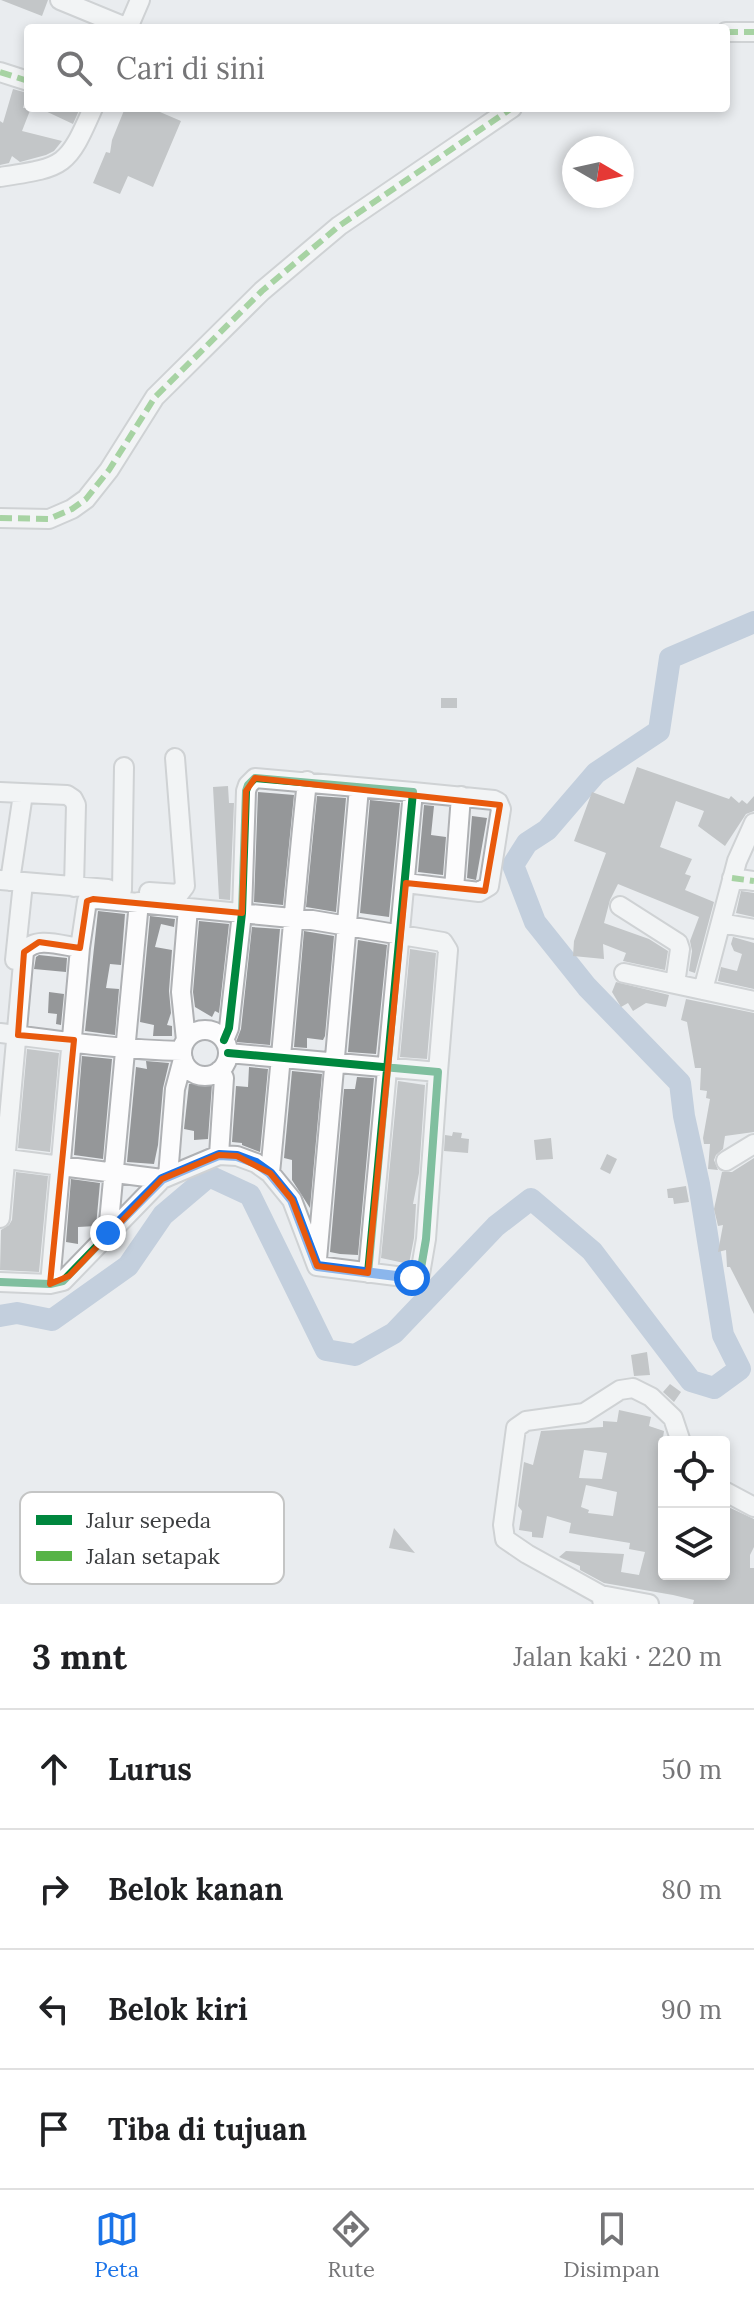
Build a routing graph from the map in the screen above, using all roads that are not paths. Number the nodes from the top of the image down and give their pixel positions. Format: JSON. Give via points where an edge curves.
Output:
{"nodes":[{"id":1,"x":60,"y":0,"type":"edge"},
{"id":2,"x":140,"y":0,"type":"edge"},
{"id":3,"x":118,"y":24,"type":"edge"},
{"id":4,"x":130,"y":24,"type":"edge"},
{"id":5,"x":730,"y":32,"type":"edge"},
{"id":6,"x":754,"y":32,"type":"edge"},
{"id":7,"x":0,"y":72,"type":"edge"},
{"id":8,"x":24,"y":80,"type":"edge"},
{"id":9,"x":91,"y":112,"type":"edge"},
{"id":10,"x":506,"y":112,"type":"edge"},
{"id":11,"x":0,"y":177,"type":"edge"},
{"id":12,"x":0,"y":518,"type":"edge"},
{"id":13,"x":175,"y":758,"type":"dead end"},
{"id":14,"x":124,"y":767,"type":"dead end"},
{"id":15,"x":307,"y":781,"type":"junction"},
{"id":16,"x":359,"y":788,"type":"junction"},
{"id":17,"x":0,"y":792,"type":"edge"},
{"id":18,"x":413,"y":792,"type":"junction"},
{"id":19,"x":23,"y":794,"type":"junction"},
{"id":20,"x":461,"y":796,"type":"junction"},
{"id":21,"x":754,"y":823,"type":"edge"},
{"id":22,"x":732,"y":878,"type":"junction"},
{"id":23,"x":754,"y":881,"type":"edge"},
{"id":24,"x":11,"y":882,"type":"edge"},
{"id":25,"x":406,"y":883,"type":"junction"},
{"id":26,"x":78,"y":887,"type":"junction"},
{"id":27,"x":454,"y":889,"type":"junction"},
{"id":28,"x":122,"y":890,"type":"junction"},
{"id":29,"x":139,"y":902,"type":"junction"},
{"id":30,"x":620,"y":906,"type":"dead end"},
{"id":31,"x":188,"y":908,"type":"junction"},
{"id":32,"x":242,"y":913,"type":"junction"},
{"id":33,"x":292,"y":918,"type":"junction"},
{"id":34,"x":721,"y":923,"type":"junction"},
{"id":35,"x":347,"y":924,"type":"junction"},
{"id":36,"x":754,"y":929,"type":"edge"},
{"id":37,"x":401,"y":933,"type":"junction"},
{"id":38,"x":78,"y":940,"type":"junction"},
{"id":39,"x":624,"y":973,"type":"dead end"},
{"id":40,"x":675,"y":984,"type":"junction"},
{"id":41,"x":703,"y":990,"type":"junction"},
{"id":42,"x":754,"y":1001,"type":"edge"},
{"id":43,"x":9,"y":1034,"type":"edge"},
{"id":44,"x":74,"y":1040,"type":"junction"},
{"id":45,"x":226,"y":1046,"type":"junction"},
{"id":46,"x":125,"y":1050,"type":"junction"},
{"id":47,"x":184,"y":1050,"type":"junction"},
{"id":48,"x":282,"y":1058,"type":"junction"},
{"id":49,"x":334,"y":1063,"type":"junction"},
{"id":50,"x":387,"y":1067,"type":"junction"},
{"id":51,"x":220,"y":1070,"type":"junction"},
{"id":52,"x":438,"y":1072,"type":"junction"},
{"id":53,"x":5,"y":1092,"type":"edge"},
{"id":54,"x":0,"y":1117,"type":"edge"},
{"id":55,"x":754,"y":1144,"type":"edge"},
{"id":56,"x":219,"y":1155,"type":"junction"},
{"id":57,"x":7,"y":1159,"type":"junction"},
{"id":58,"x":726,"y":1161,"type":"dead end"},
{"id":59,"x":61,"y":1165,"type":"junction"},
{"id":60,"x":113,"y":1173,"type":"junction"},
{"id":61,"x":270,"y":1173,"type":"junction"},
{"id":62,"x":165,"y":1178,"type":"junction"},
{"id":63,"x":0,"y":1218,"type":"edge"},
{"id":64,"x":108,"y":1233,"type":"junction"},
{"id":65,"x":317,"y":1266,"type":"junction"},
{"id":66,"x":368,"y":1273,"type":"junction"},
{"id":67,"x":0,"y":1282,"type":"edge"},
{"id":68,"x":50,"y":1284,"type":"junction"},
{"id":69,"x":679,"y":1436,"type":"edge"},
{"id":70,"x":730,"y":1494,"type":"edge"},
{"id":71,"x":754,"y":1507,"type":"edge"},
{"id":72,"x":602,"y":1599,"type":"edge"},
{"id":73,"x":649,"y":1604,"type":"edge"}],
"edges":[{"from":1,"to":3,"type":"street"},
{"from":2,"to":4,"type":"street"},
{"from":5,"to":6,"type":"street"},
{"from":7,"to":8,"type":"street"},
{"from":9,"to":11,"type":"street","via":[[61,164]]},
{"from":10,"to":12,"type":"street","via":[[339,226],[262,291],[155,397],[86,499],[49,519]]},
{"from":13,"to":28,"type":"street","via":[[185,886],[179,894]]},
{"from":14,"to":28,"type":"street"},
{"from":15,"to":16,"type":"street"},
{"from":15,"to":32,"type":"street","via":[[255,778],[248,785]]},
{"from":15,"to":33,"type":"street"},
{"from":16,"to":18,"type":"street"},
{"from":16,"to":35,"type":"street"},
{"from":17,"to":19,"type":"street"},
{"from":18,"to":20,"type":"street"},
{"from":18,"to":25,"type":"street"},
{"from":19,"to":24,"type":"street"},
{"from":19,"to":26,"type":"street","via":[[73,799]]},
{"from":20,"to":27,"type":"street"},
{"from":20,"to":27,"type":"street","via":[[494,800],[501,809],[489,886],[479,892]]},
{"from":21,"to":22,"type":"street"},
{"from":22,"to":23,"type":"street"},
{"from":22,"to":34,"type":"street"},
{"from":24,"to":26,"type":"street"},
{"from":24,"to":43,"type":"street"},
{"from":25,"to":27,"type":"street"},
{"from":25,"to":37,"type":"street"},
{"from":26,"to":28,"type":"street"},
{"from":26,"to":38,"type":"street"},
{"from":29,"to":31,"type":"street"},
{"from":29,"to":38,"type":"street","via":[[87,901]]},
{"from":29,"to":46,"type":"street"},
{"from":30,"to":40,"type":"street","via":[[678,943]]},
{"from":31,"to":32,"type":"street"},
{"from":31,"to":47,"type":"street","via":[[181,992]]},
{"from":32,"to":33,"type":"street"},
{"from":32,"to":45,"type":"street"},
{"from":33,"to":35,"type":"street"},
{"from":33,"to":48,"type":"street"},
{"from":34,"to":36,"type":"street"},
{"from":34,"to":41,"type":"street"},
{"from":35,"to":37,"type":"street"},
{"from":35,"to":49,"type":"street"},
{"from":37,"to":50,"type":"street"},
{"from":37,"to":52,"type":"street","via":[[440,941],[448,950]]},
{"from":38,"to":43,"type":"street","via":[[26,947]]},
{"from":38,"to":44,"type":"street"},
{"from":39,"to":40,"type":"street"},
{"from":40,"to":41,"type":"street"},
{"from":41,"to":42,"type":"street"},
{"from":43,"to":44,"type":"street"},
{"from":43,"to":53,"type":"street"},
{"from":44,"to":46,"type":"street"},
{"from":44,"to":59,"type":"street"},
{"from":45,"to":47,"type":"street","via":[[215,1031],[202,1030]]},
{"from":45,"to":48,"type":"street"},
{"from":45,"to":51,"type":"street"},
{"from":46,"to":47,"type":"street"},
{"from":46,"to":60,"type":"street"},
{"from":47,"to":51,"type":"street","via":[[195,1074],[208,1076]]},
{"from":47,"to":62,"type":"street"},
{"from":48,"to":49,"type":"street"},
{"from":48,"to":61,"type":"street"},
{"from":49,"to":50,"type":"street"},
{"from":49,"to":65,"type":"street"},
{"from":50,"to":52,"type":"street"},
{"from":50,"to":66,"type":"street"},
{"from":51,"to":56,"type":"street","via":[[224,1078]]},
{"from":52,"to":66,"type":"street","via":[[423,1270],[412,1278]]},
{"from":53,"to":54,"type":"street"},
{"from":53,"to":57,"type":"street"},
{"from":55,"to":58,"type":"street"},
{"from":56,"to":61,"type":"street","via":[[237,1156]]},
{"from":56,"to":62,"type":"street"},
{"from":57,"to":59,"type":"street"},
{"from":57,"to":63,"type":"street"},
{"from":59,"to":60,"type":"street"},
{"from":59,"to":68,"type":"street"},
{"from":60,"to":62,"type":"street"},
{"from":60,"to":64,"type":"street"},
{"from":61,"to":65,"type":"street","via":[[292,1200]]},
{"from":62,"to":64,"type":"street"},
{"from":64,"to":68,"type":"street","via":[[69,1276]]},
{"from":65,"to":66,"type":"street"},
{"from":67,"to":68,"type":"street"},
{"from":69,"to":72,"type":"street","via":[[673,1418],[633,1388],[620,1390],[584,1413],[526,1421],[516,1428],[505,1539]]},
{"from":70,"to":71,"type":"street"},
{"from":72,"to":73,"type":"street"}]}
